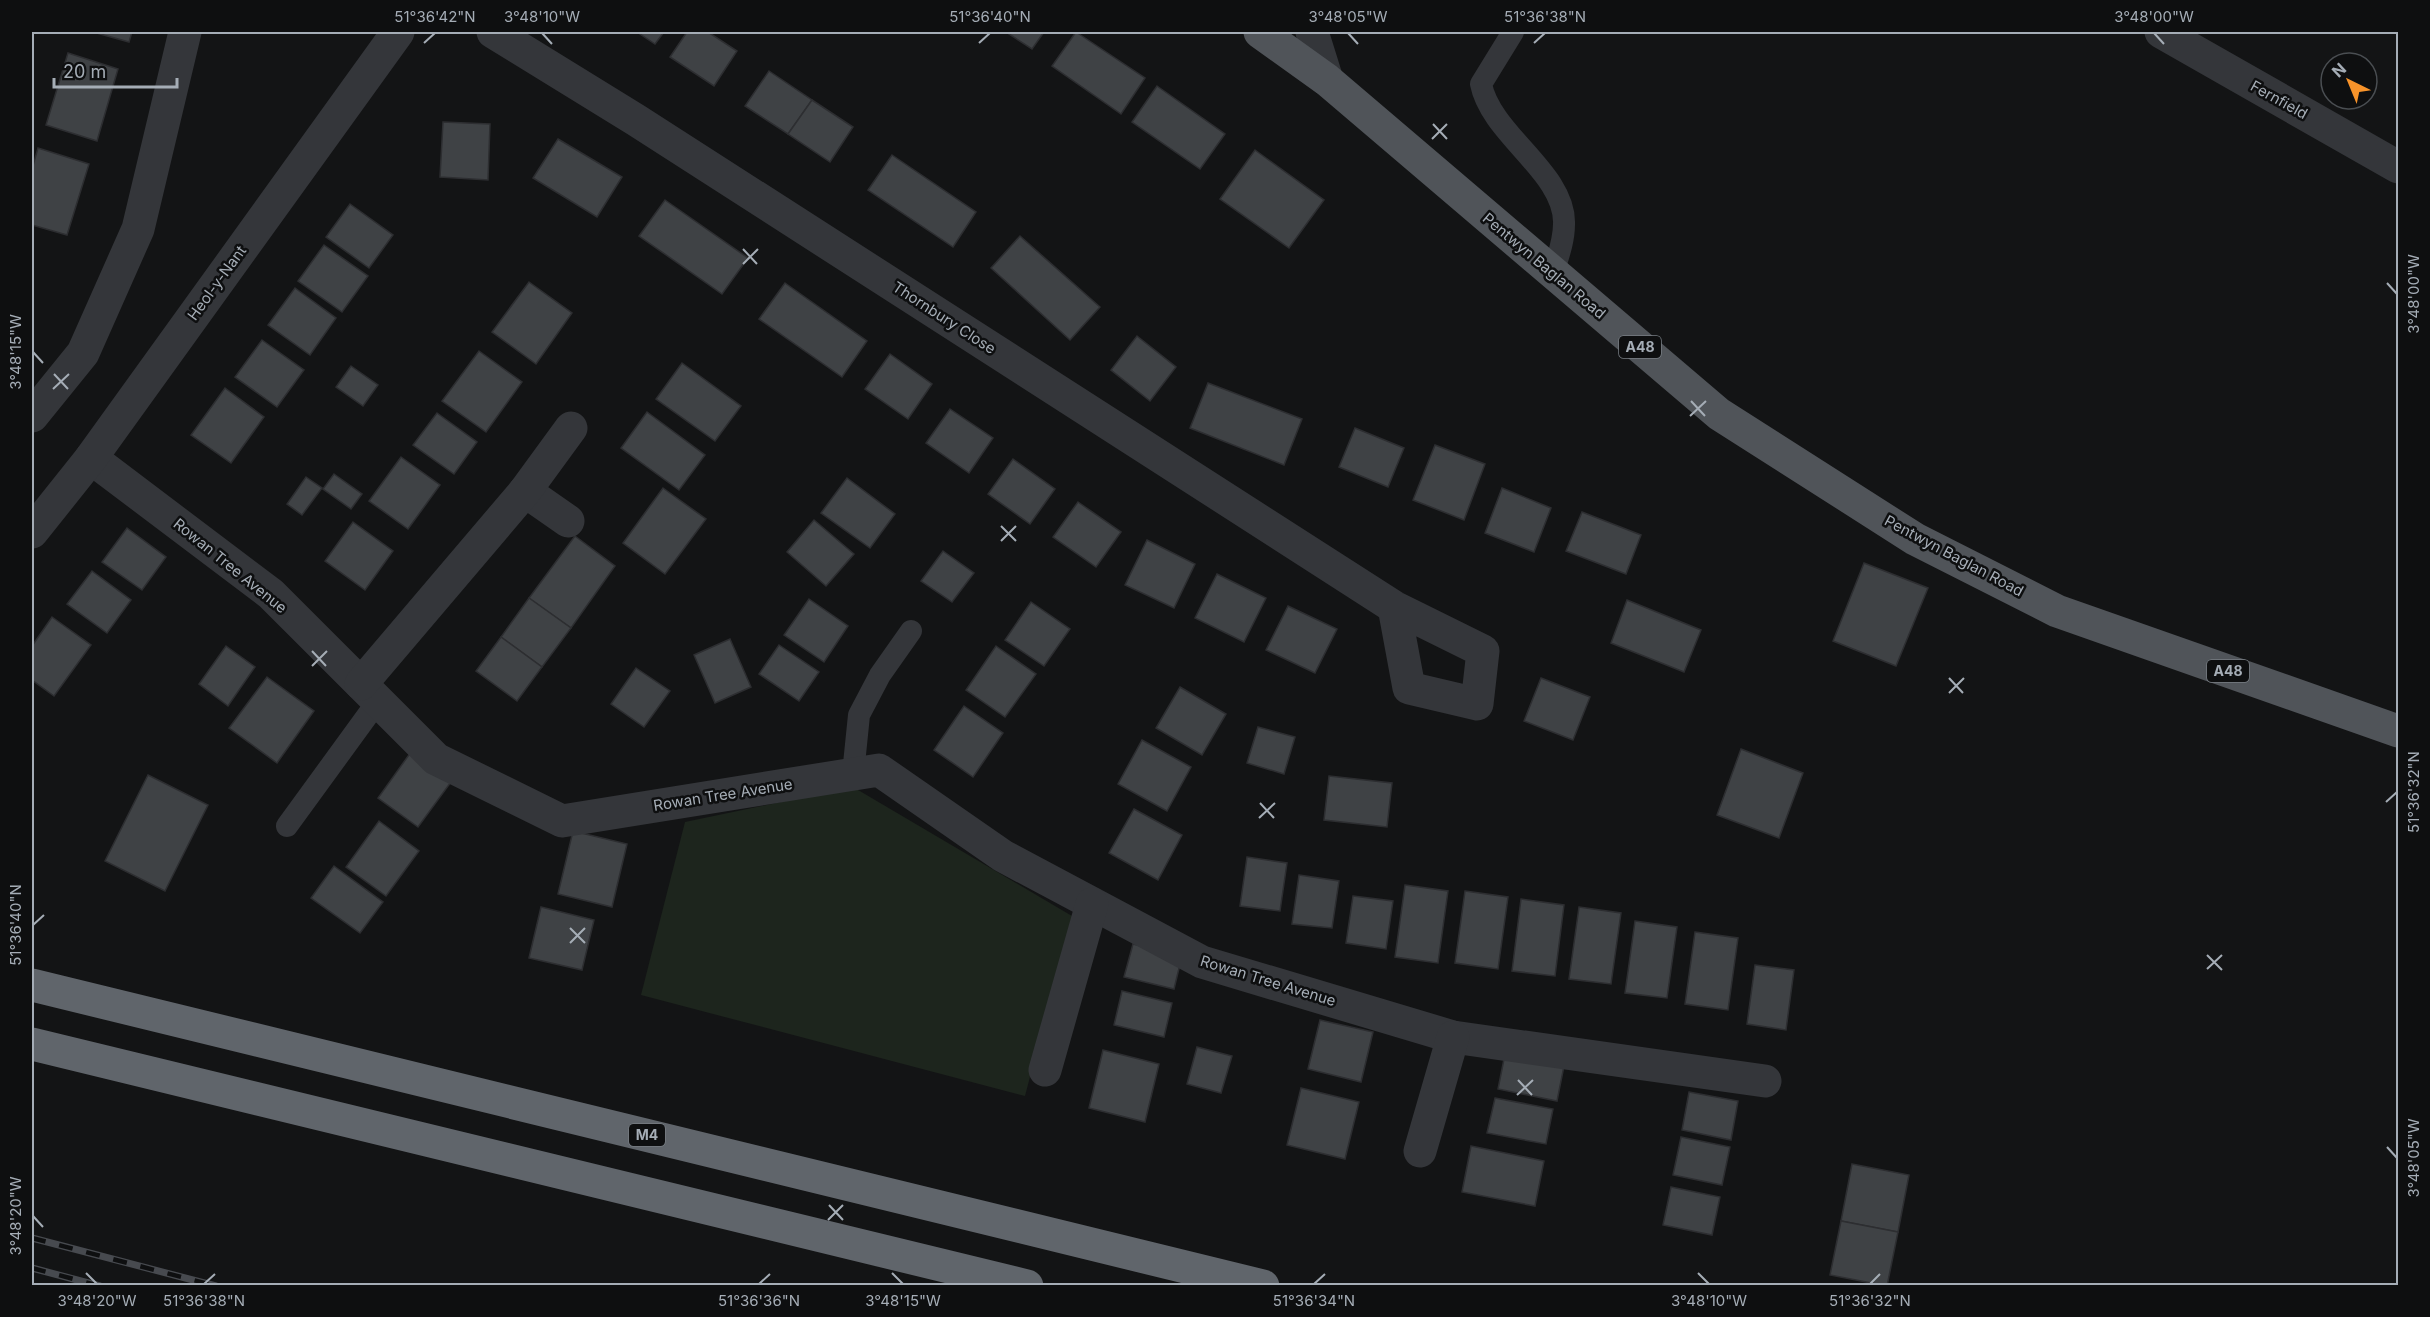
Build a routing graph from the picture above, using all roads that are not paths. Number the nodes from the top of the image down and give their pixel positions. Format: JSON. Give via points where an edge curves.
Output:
{"nodes":[{"id":1,"x":185,"y":32,"type":"edge"},
{"id":2,"x":398,"y":32,"type":"edge"},
{"id":3,"x":492,"y":32,"type":"edge"},
{"id":4,"x":1260,"y":32,"type":"edge"},
{"id":5,"x":1312,"y":32,"type":"edge"},
{"id":6,"x":1513,"y":32,"type":"edge"},
{"id":7,"x":2161,"y":32,"type":"edge"},
{"id":8,"x":1327,"y":80,"type":"junction"},
{"id":9,"x":2398,"y":167,"type":"edge"},
{"id":10,"x":1553,"y":273,"type":"junction"},
{"id":11,"x":32,"y":416,"type":"edge"},
{"id":12,"x":571,"y":428,"type":"dead end"},
{"id":13,"x":91,"y":458,"type":"junction"},
{"id":14,"x":525,"y":491,"type":"junction"},
{"id":15,"x":568,"y":521,"type":"dead end"},
{"id":16,"x":32,"y":532,"type":"edge"},
{"id":17,"x":1394,"y":607,"type":"dead end"},
{"id":18,"x":911,"y":631,"type":"dead end"},
{"id":19,"x":369,"y":692,"type":"junction"},
{"id":20,"x":2398,"y":731,"type":"edge"},
{"id":21,"x":853,"y":774,"type":"junction"},
{"id":22,"x":287,"y":826,"type":"dead end"},
{"id":23,"x":1092,"y":904,"type":"junction"},
{"id":24,"x":32,"y":985,"type":"edge"},
{"id":25,"x":1453,"y":1037,"type":"junction"},
{"id":26,"x":32,"y":1044,"type":"edge"},
{"id":27,"x":1045,"y":1070,"type":"dead end"},
{"id":28,"x":1765,"y":1081,"type":"dead end"},
{"id":29,"x":1420,"y":1151,"type":"dead end"},
{"id":30,"x":1027,"y":1286,"type":"edge"},
{"id":31,"x":1263,"y":1286,"type":"edge"}],
"edges":[{"from":1,"to":11,"type":"street","via":[[138,229],[83,353]]},
{"from":2,"to":13,"type":"street","name":"Heol-y-Nant"},
{"from":3,"to":17,"type":"street","name":"Thornbury Close","via":[[636,120]]},
{"from":4,"to":8,"type":"main road","name":"Pentwyn Baglan Road","number":"A48"},
{"from":5,"to":8,"type":"street"},
{"from":6,"to":10,"type":"lane","via":[[1481,84],[1492,113],[1547,179],[1561,202],[1562,243]]},
{"from":7,"to":9,"type":"street","name":"Fernfield"},
{"from":8,"to":10,"type":"main road","name":"Pentwyn Baglan Road","number":"A48"},
{"from":10,"to":20,"type":"main road","name":"Pentwyn Baglan Road","number":"A48","via":[[1719,414],[1915,539],[2057,611]]},
{"from":12,"to":14,"type":"street"},
{"from":13,"to":16,"type":"street","name":"Heol-y-Nant"},
{"from":13,"to":19,"type":"street","name":"Rowan Tree Avenue","via":[[271,594]]},
{"from":14,"to":15,"type":"street"},
{"from":14,"to":19,"type":"street"},
{"from":18,"to":21,"type":"lane","via":[[880,675],[859,715]]},
{"from":19,"to":21,"type":"street","name":"Rowan Tree Avenue","via":[[436,759],[562,820]]},
{"from":19,"to":22,"type":"lane"},
{"from":21,"to":23,"type":"street","name":"Rowan Tree Avenue","via":[[879,770],[1003,856]]},
{"from":23,"to":25,"type":"street","name":"Rowan Tree Avenue","via":[[1202,962]]},
{"from":23,"to":27,"type":"street"},
{"from":24,"to":31,"type":"highway","number":"M4"},
{"from":25,"to":28,"type":"street","name":"Rowan Tree Avenue"},
{"from":25,"to":29,"type":"street"},
{"from":26,"to":30,"type":"highway"}]}
